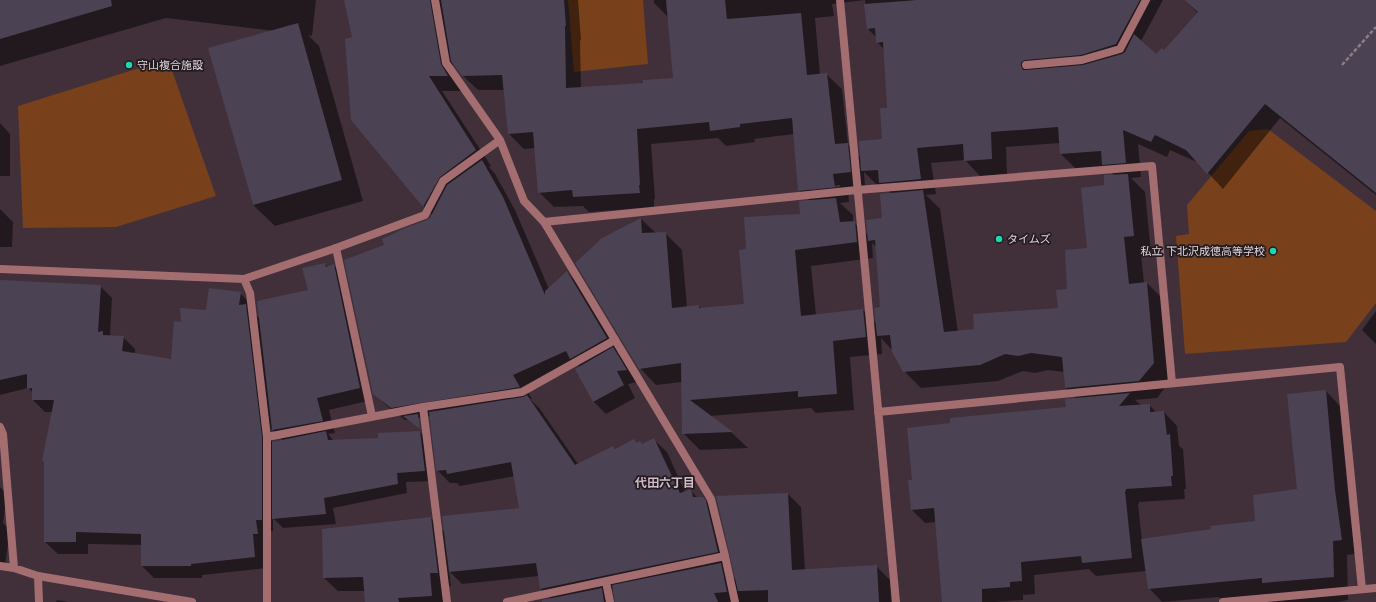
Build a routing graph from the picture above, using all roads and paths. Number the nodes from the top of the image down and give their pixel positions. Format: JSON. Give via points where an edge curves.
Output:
{"nodes":[{"id":1,"x":435,"y":0,"type":"edge"},
{"id":2,"x":840,"y":0,"type":"edge"},
{"id":3,"x":1146,"y":0,"type":"edge"},
{"id":4,"x":1376,"y":27,"type":"edge"},
{"id":5,"x":1026,"y":65,"type":"dead end"},
{"id":6,"x":1342,"y":65,"type":"dead end"},
{"id":7,"x":500,"y":140,"type":"junction"},
{"id":8,"x":857,"y":190,"type":"junction"},
{"id":9,"x":544,"y":222,"type":"junction"},
{"id":10,"x":336,"y":248,"type":"junction"},
{"id":11,"x":0,"y":269,"type":"edge"},
{"id":12,"x":244,"y":279,"type":"junction"},
{"id":13,"x":615,"y":340,"type":"junction"},
{"id":14,"x":1172,"y":384,"type":"junction"},
{"id":15,"x":423,"y":407,"type":"junction"},
{"id":16,"x":878,"y":412,"type":"junction"},
{"id":17,"x":372,"y":416,"type":"junction"},
{"id":18,"x":0,"y":427,"type":"edge"},
{"id":19,"x":267,"y":437,"type":"junction"},
{"id":20,"x":726,"y":556,"type":"junction"},
{"id":21,"x":0,"y":566,"type":"edge"},
{"id":22,"x":14,"y":568,"type":"junction"},
{"id":23,"x":38,"y":576,"type":"junction"},
{"id":24,"x":606,"y":582,"type":"junction"},
{"id":25,"x":1376,"y":588,"type":"edge"},
{"id":26,"x":1362,"y":589,"type":"junction"},
{"id":27,"x":39,"y":602,"type":"edge"},
{"id":28,"x":192,"y":602,"type":"edge"},
{"id":29,"x":267,"y":602,"type":"edge"},
{"id":30,"x":447,"y":602,"type":"edge"},
{"id":31,"x":507,"y":602,"type":"edge"},
{"id":32,"x":610,"y":602,"type":"edge"},
{"id":33,"x":735,"y":602,"type":"edge"},
{"id":34,"x":896,"y":602,"type":"edge"},
{"id":35,"x":1223,"y":602,"type":"edge"}],
"edges":[{"from":1,"to":7,"type":"street","via":[[446,63]]},
{"from":2,"to":8,"type":"street"},
{"from":3,"to":5,"type":"street","via":[[1120,49],[1082,60]]},
{"from":4,"to":6,"type":"path"},
{"from":7,"to":9,"type":"street","via":[[524,201]]},
{"from":7,"to":10,"type":"street","via":[[443,181],[425,215]]},
{"from":8,"to":9,"type":"street"},
{"from":8,"to":14,"type":"street","via":[[1152,166]]},
{"from":8,"to":16,"type":"street"},
{"from":9,"to":13,"type":"street"},
{"from":10,"to":12,"type":"street"},
{"from":10,"to":17,"type":"street"},
{"from":11,"to":12,"type":"street"},
{"from":12,"to":19,"type":"street","via":[[250,293]]},
{"from":13,"to":15,"type":"street","via":[[522,392]]},
{"from":13,"to":20,"type":"street","via":[[711,499]]},
{"from":14,"to":16,"type":"street"},
{"from":14,"to":26,"type":"street","via":[[1340,368]]},
{"from":15,"to":17,"type":"street"},
{"from":15,"to":30,"type":"street"},
{"from":16,"to":34,"type":"street"},
{"from":17,"to":19,"type":"street"},
{"from":18,"to":22,"type":"street","via":[[3,434]]},
{"from":19,"to":29,"type":"street"},
{"from":20,"to":24,"type":"street"},
{"from":20,"to":33,"type":"street"},
{"from":21,"to":22,"type":"street"},
{"from":22,"to":23,"type":"street"},
{"from":23,"to":27,"type":"street"},
{"from":23,"to":28,"type":"street"},
{"from":24,"to":31,"type":"street"},
{"from":24,"to":32,"type":"street"},
{"from":25,"to":26,"type":"street"},
{"from":26,"to":35,"type":"street"}]}
